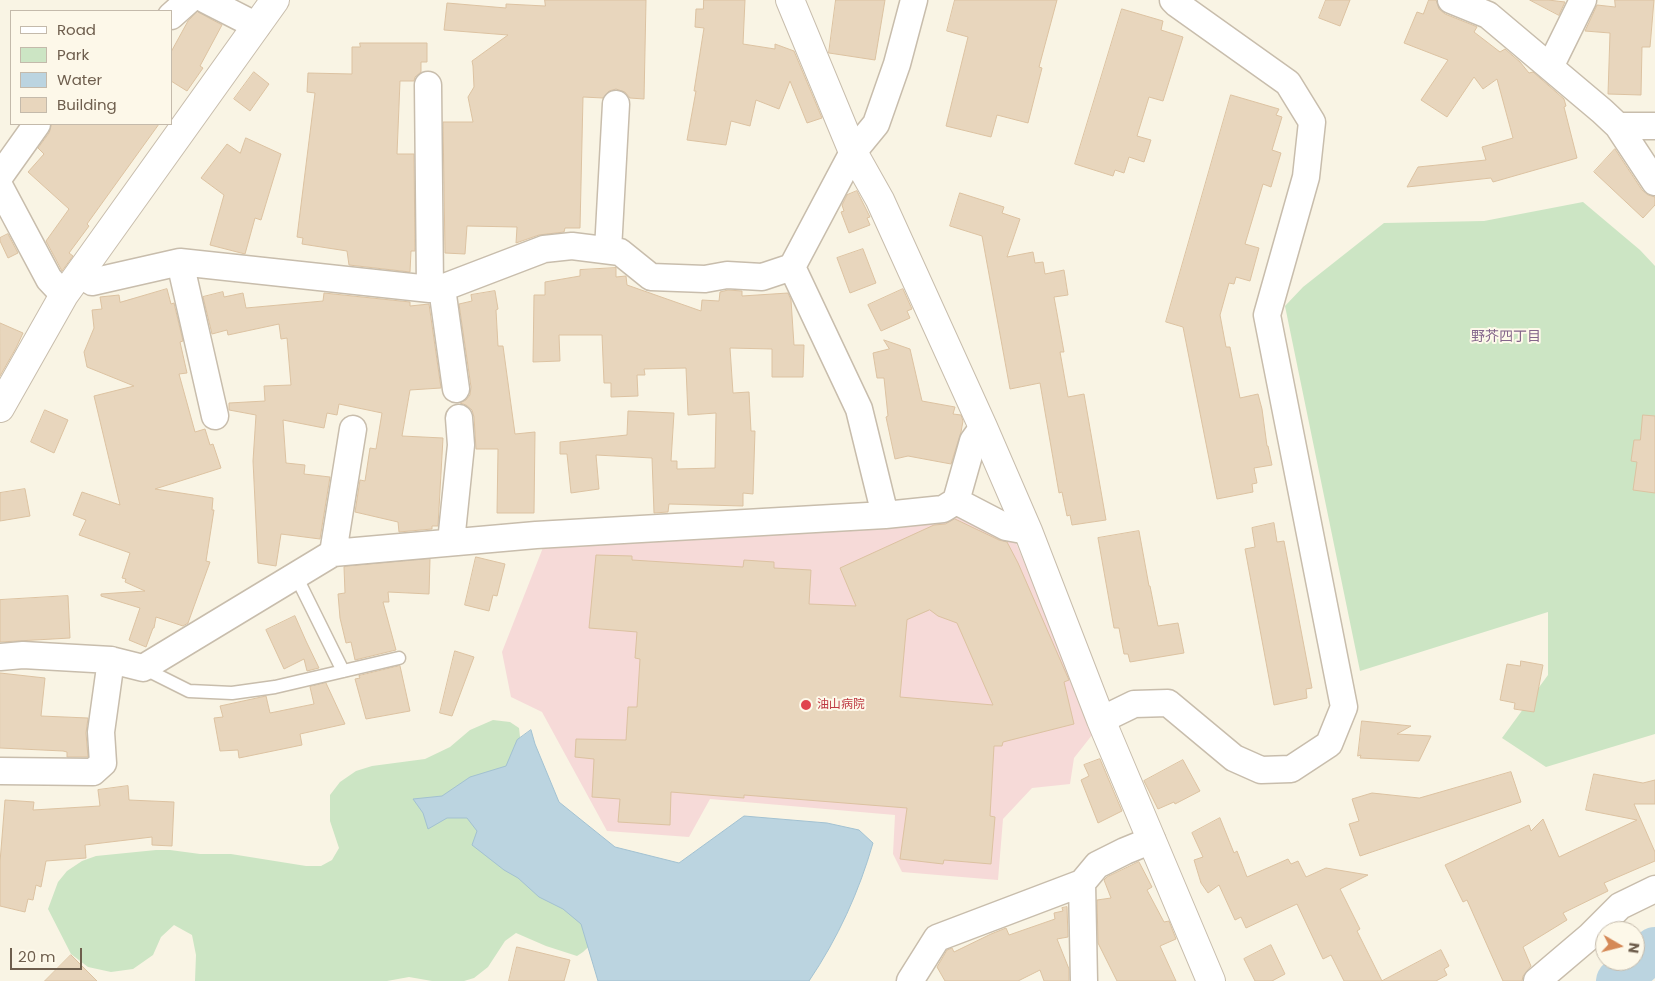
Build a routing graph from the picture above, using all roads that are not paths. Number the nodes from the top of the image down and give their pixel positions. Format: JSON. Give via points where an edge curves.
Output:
{"nodes":[{"id":1,"x":189,"y":0,"type":"edge"},
{"id":2,"x":206,"y":0,"type":"edge"},
{"id":3,"x":275,"y":0,"type":"edge"},
{"id":4,"x":790,"y":0,"type":"edge"},
{"id":5,"x":914,"y":0,"type":"edge"},
{"id":6,"x":1173,"y":0,"type":"edge"},
{"id":7,"x":1451,"y":0,"type":"edge"},
{"id":8,"x":1583,"y":0,"type":"edge"},
{"id":9,"x":172,"y":15,"type":"edge"},
{"id":10,"x":257,"y":26,"type":"junction"},
{"id":11,"x":1550,"y":67,"type":"junction"},
{"id":12,"x":428,"y":85,"type":"dead end"},
{"id":13,"x":616,"y":104,"type":"dead end"},
{"id":14,"x":36,"y":125,"type":"edge"},
{"id":15,"x":1618,"y":126,"type":"junction"},
{"id":16,"x":1655,"y":126,"type":"edge"},
{"id":17,"x":853,"y":152,"type":"junction"},
{"id":18,"x":0,"y":176,"type":"edge"},
{"id":19,"x":1655,"y":182,"type":"edge"},
{"id":20,"x":0,"y":187,"type":"edge"},
{"id":21,"x":608,"y":250,"type":"junction"},
{"id":22,"x":180,"y":262,"type":"junction"},
{"id":23,"x":792,"y":267,"type":"junction"},
{"id":24,"x":80,"y":273,"type":"junction"},
{"id":25,"x":436,"y":289,"type":"junction"},
{"id":26,"x":64,"y":295,"type":"junction"},
{"id":27,"x":456,"y":389,"type":"dead end"},
{"id":28,"x":0,"y":408,"type":"edge"},
{"id":29,"x":215,"y":416,"type":"dead end"},
{"id":30,"x":460,"y":418,"type":"dead end"},
{"id":31,"x":982,"y":427,"type":"junction"},
{"id":32,"x":354,"y":429,"type":"dead end"},
{"id":33,"x":956,"y":501,"type":"junction"},
{"id":34,"x":885,"y":515,"type":"junction"},
{"id":35,"x":1028,"y":531,"type":"junction"},
{"id":36,"x":451,"y":542,"type":"junction"},
{"id":37,"x":333,"y":553,"type":"junction"},
{"id":38,"x":296,"y":576,"type":"junction"},
{"id":39,"x":0,"y":657,"type":"edge"},
{"id":40,"x":400,"y":658,"type":"dead end"},
{"id":41,"x":111,"y":660,"type":"junction"},
{"id":42,"x":143,"y":668,"type":"junction"},
{"id":43,"x":343,"y":671,"type":"junction"},
{"id":44,"x":1101,"y":720,"type":"junction"},
{"id":45,"x":0,"y":771,"type":"edge"},
{"id":46,"x":1152,"y":840,"type":"junction"},
{"id":47,"x":1082,"y":883,"type":"junction"},
{"id":48,"x":1655,"y":889,"type":"edge"},
{"id":49,"x":910,"y":981,"type":"edge"},
{"id":50,"x":1084,"y":981,"type":"edge"},
{"id":51,"x":1211,"y":981,"type":"edge"},
{"id":52,"x":1537,"y":981,"type":"edge"}],
"edges":[{"from":1,"to":9,"type":"street"},
{"from":2,"to":10,"type":"street"},
{"from":3,"to":10,"type":"street"},
{"from":4,"to":17,"type":"street"},
{"from":5,"to":17,"type":"street","via":[[898,64],[876,124]]},
{"from":6,"to":44,"type":"street","via":[[1288,83],[1312,122],[1306,177],[1267,315],[1344,707],[1329,744],[1291,770],[1261,770],[1234,758],[1168,703],[1134,704]]},
{"from":7,"to":11,"type":"street","via":[[1488,15]]},
{"from":8,"to":11,"type":"street"},
{"from":10,"to":24,"type":"street"},
{"from":11,"to":15,"type":"street"},
{"from":12,"to":25,"type":"street"},
{"from":13,"to":21,"type":"street"},
{"from":14,"to":18,"type":"street"},
{"from":15,"to":16,"type":"street"},
{"from":15,"to":19,"type":"street"},
{"from":17,"to":23,"type":"street"},
{"from":17,"to":31,"type":"street","via":[[880,200]]},
{"from":20,"to":26,"type":"street","via":[[49,279]]},
{"from":21,"to":23,"type":"street","via":[[620,252],[651,277],[762,277]]},
{"from":21,"to":25,"type":"street","via":[[572,246],[544,250]]},
{"from":22,"to":24,"type":"street","via":[[92,282]]},
{"from":22,"to":25,"type":"street"},
{"from":22,"to":29,"type":"street"},
{"from":23,"to":34,"type":"street","via":[[859,409]]},
{"from":24,"to":26,"type":"street"},
{"from":25,"to":27,"type":"street"},
{"from":26,"to":28,"type":"street"},
{"from":30,"to":36,"type":"street","via":[[461,445]]},
{"from":31,"to":33,"type":"street","via":[[973,441]]},
{"from":31,"to":35,"type":"street"},
{"from":32,"to":37,"type":"street"},
{"from":33,"to":34,"type":"street","via":[[943,509]]},
{"from":33,"to":35,"type":"street","via":[[1006,527]]},
{"from":34,"to":36,"type":"street"},
{"from":35,"to":44,"type":"street"},
{"from":36,"to":37,"type":"street"},
{"from":37,"to":38,"type":"street"},
{"from":38,"to":42,"type":"street"},
{"from":38,"to":43,"type":"lane"},
{"from":39,"to":41,"type":"street","via":[[23,655]]},
{"from":40,"to":43,"type":"lane"},
{"from":41,"to":42,"type":"street"},
{"from":41,"to":45,"type":"street","via":[[101,732],[103,763],[93,772]]},
{"from":42,"to":43,"type":"lane","via":[[189,690],[232,693]]},
{"from":44,"to":46,"type":"street"},
{"from":46,"to":47,"type":"street","via":[[1097,865]]},
{"from":46,"to":51,"type":"street"},
{"from":47,"to":49,"type":"street","via":[[937,938]]},
{"from":47,"to":50,"type":"street"},
{"from":48,"to":52,"type":"street","via":[[1620,906]]}]}
